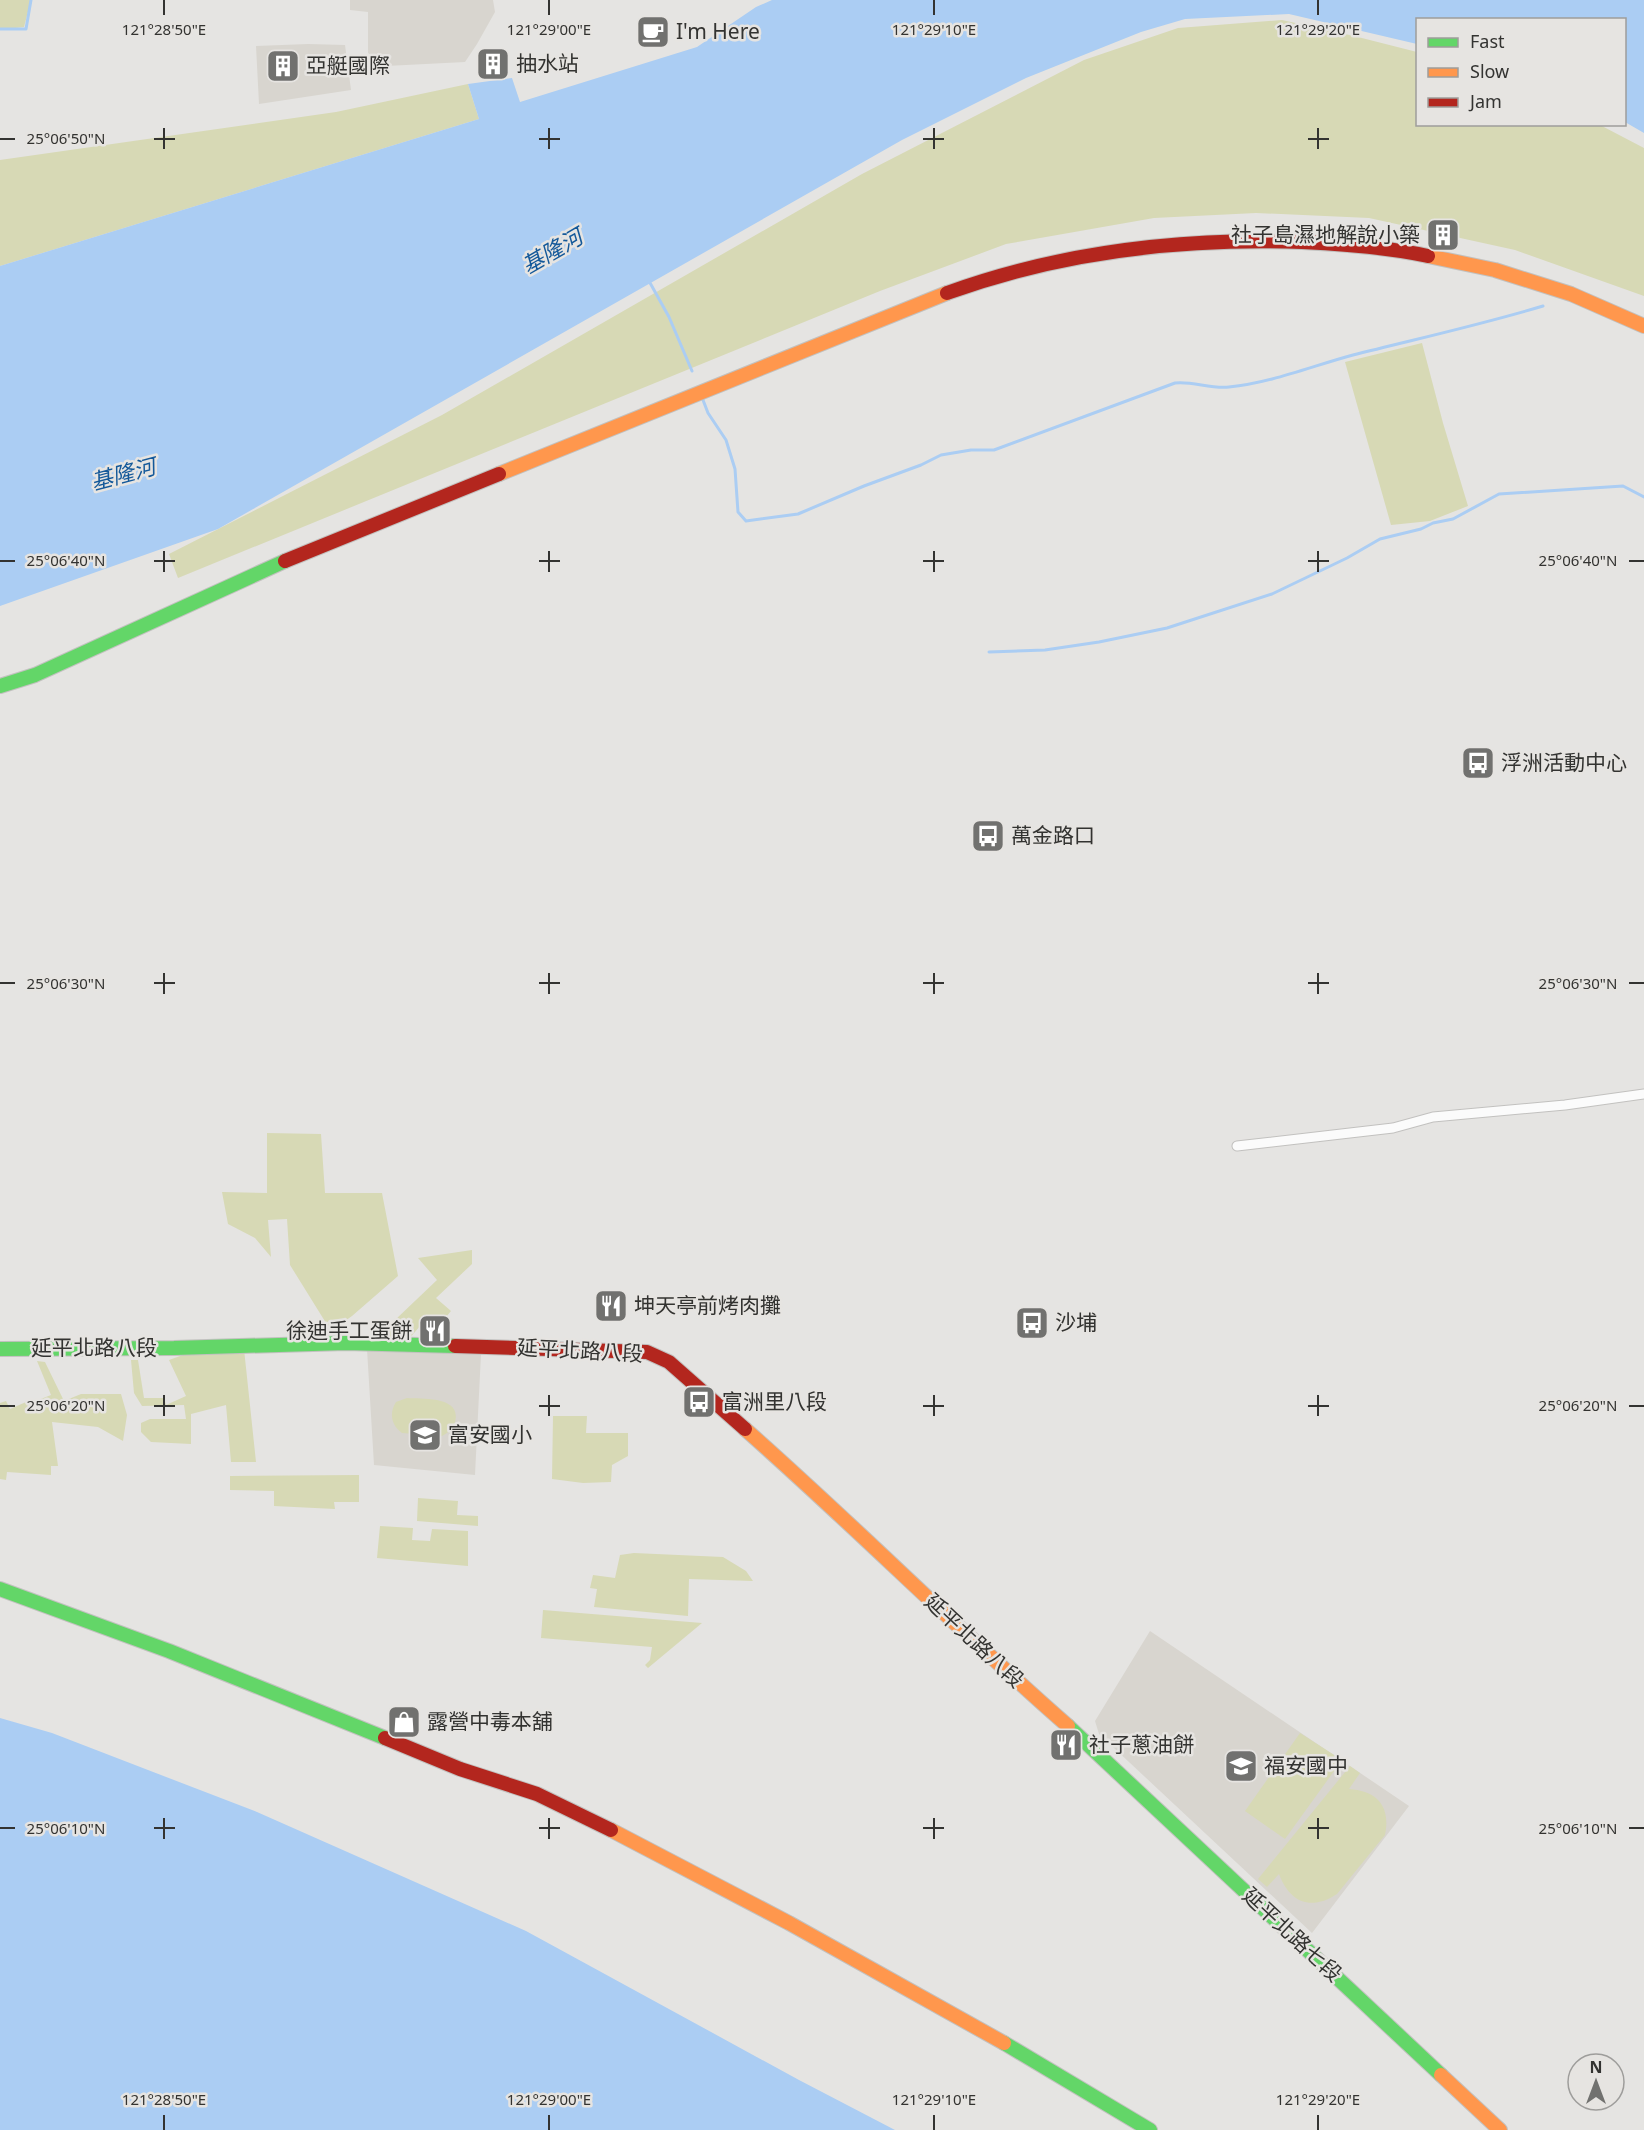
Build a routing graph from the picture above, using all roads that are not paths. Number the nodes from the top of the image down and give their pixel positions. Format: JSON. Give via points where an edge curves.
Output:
{"nodes":[{"id":1,"x":1644,"y":326,"type":"edge"},
{"id":2,"x":0,"y":686,"type":"edge"},
{"id":3,"x":1644,"y":1094,"type":"edge"},
{"id":4,"x":1237,"y":1146,"type":"dead end"},
{"id":5,"x":0,"y":1349,"type":"edge"},
{"id":6,"x":0,"y":1589,"type":"edge"},
{"id":7,"x":1084,"y":1740,"type":"joint"},
{"id":8,"x":1150,"y":2130,"type":"edge"},
{"id":9,"x":1500,"y":2130,"type":"edge"}],
"edges":[{"from":1,"to":2,"type":"street","via":[[1570,294],[1478,267],[1355,245],[1203,242],[1069,259],[1015,271],[902,310],[265,570],[35,675]]},
{"from":3,"to":4,"type":"street","via":[[1433,1117],[1393,1128]]},
{"from":5,"to":7,"type":"street","name":"延平北路八段","via":[[346,1343],[647,1352],[669,1362],[696,1385]]},
{"from":6,"to":8,"type":"street","via":[[164,1648],[452,1766],[549,1800],[916,1991]]},
{"from":7,"to":9,"type":"street","name":"延平北路七段"}]}
